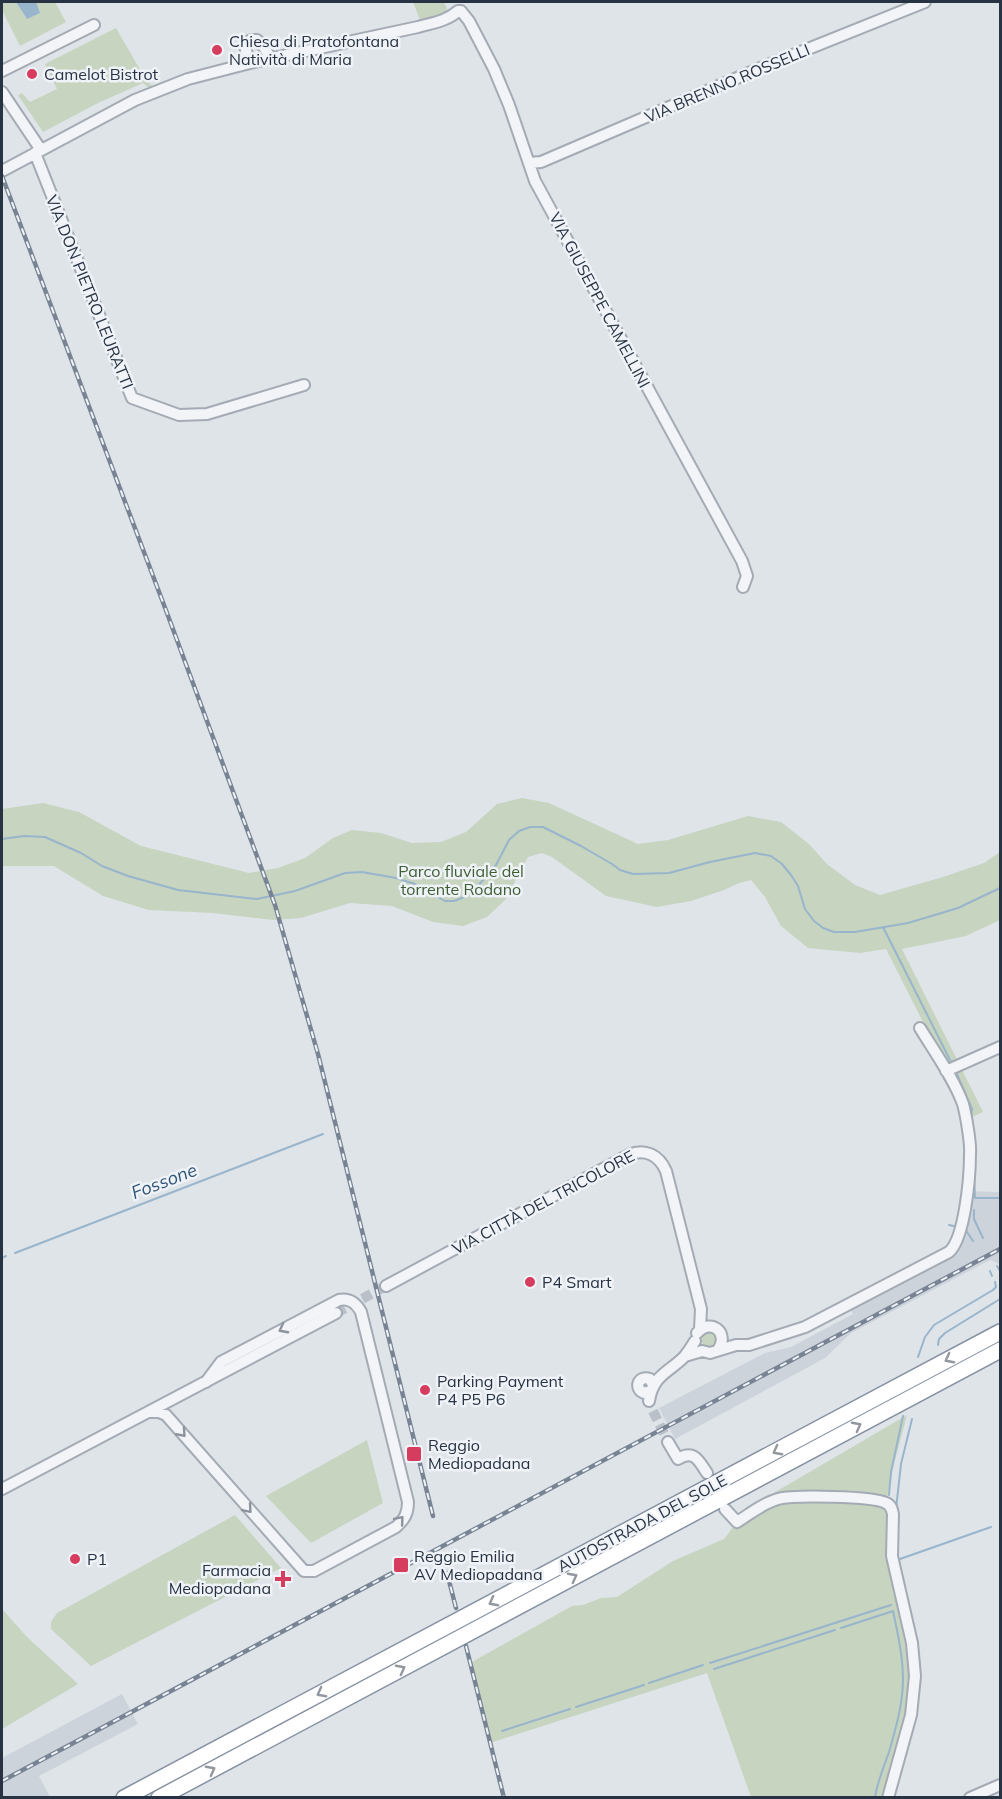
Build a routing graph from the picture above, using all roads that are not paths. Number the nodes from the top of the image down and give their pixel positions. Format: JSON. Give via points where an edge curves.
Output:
{"nodes":[{"id":1,"x":925,"y":2,"type":"edge"},
{"id":2,"x":459,"y":6,"type":"edge"},
{"id":3,"x":94,"y":26,"type":"dead end"},
{"id":4,"x":271,"y":59,"type":"junction"},
{"id":5,"x":250,"y":63,"type":"junction"},
{"id":6,"x":2,"y":71,"type":"edge"},
{"id":7,"x":2,"y":92,"type":"edge"},
{"id":8,"x":38,"y":152,"type":"junction"},
{"id":9,"x":529,"y":163,"type":"junction"},
{"id":10,"x":2,"y":171,"type":"edge"},
{"id":11,"x":304,"y":385,"type":"dead end"},
{"id":12,"x":743,"y":587,"type":"dead end"},
{"id":13,"x":920,"y":1028,"type":"dead end"},
{"id":14,"x":1000,"y":1047,"type":"edge"},
{"id":15,"x":946,"y":1071,"type":"junction"},
{"id":16,"x":386,"y":1286,"type":"tunnel mouth"},
{"id":17,"x":701,"y":1309,"type":"junction"},
{"id":18,"x":336,"y":1313,"type":"tunnel mouth"},
{"id":19,"x":713,"y":1327,"type":"junction"},
{"id":20,"x":700,"y":1329,"type":"junction"},
{"id":21,"x":1000,"y":1332,"type":"edge"},
{"id":22,"x":722,"y":1335,"type":"junction"},
{"id":23,"x":695,"y":1341,"type":"junction"},
{"id":24,"x":736,"y":1345,"type":"junction"},
{"id":25,"x":718,"y":1350,"type":"junction"},
{"id":26,"x":1000,"y":1350,"type":"edge"},
{"id":27,"x":702,"y":1352,"type":"junction"},
{"id":28,"x":685,"y":1356,"type":"junction"},
{"id":29,"x":206,"y":1382,"type":"junction"},
{"id":30,"x":650,"y":1393,"type":"dead end"},
{"id":31,"x":148,"y":1412,"type":"junction"},
{"id":32,"x":668,"y":1442,"type":"tunnel mouth"},
{"id":33,"x":707,"y":1473,"type":"dead end"},
{"id":34,"x":2,"y":1489,"type":"edge"},
{"id":35,"x":725,"y":1509,"type":"dead end"},
{"id":36,"x":1000,"y":1785,"type":"edge"},
{"id":37,"x":124,"y":1797,"type":"edge"},
{"id":38,"x":159,"y":1797,"type":"edge"},
{"id":39,"x":888,"y":1797,"type":"edge"},
{"id":40,"x":970,"y":1797,"type":"edge"}],
"edges":[{"from":1,"to":9,"type":"street","name":"VIA BRENNO ROSSELLI","via":[[541,162]]},
{"from":2,"to":4,"type":"street","via":[[449,17],[426,25]]},
{"from":2,"to":9,"type":"street","name":"VIA GIUSEPPE CAMELLINI","via":[[494,69]]},
{"from":3,"to":6,"type":"street"},
{"from":4,"to":5,"type":"street"},
{"from":4,"to":5,"type":"street","via":[[257,40],[251,40],[246,44]]},
{"from":5,"to":8,"type":"street","via":[[188,79],[135,100]]},
{"from":7,"to":8,"type":"street","name":"VIA DON PIETRO LEURATTI"},
{"from":8,"to":10,"type":"street"},
{"from":8,"to":11,"type":"street","name":"VIA DON PIETRO LEURATTI","via":[[132,399],[179,415],[207,414]]},
{"from":9,"to":12,"type":"street","name":"VIA GIUSEPPE CAMELLINI","via":[[535,181],[742,561],[747,576]]},
{"from":13,"to":15,"type":"street"},
{"from":14,"to":15,"type":"street"},
{"from":15,"to":24,"type":"street","via":[[963,1105],[970,1153],[963,1220],[953,1247],[810,1325],[749,1345]]},
{"from":16,"to":17,"type":"street","name":"VIA CITTÀ DEL TRICOLORE","via":[[628,1155],[644,1152],[654,1155],[666,1171]]},
{"from":17,"to":19,"type":"street"},
{"from":17,"to":20,"type":"street"},
{"from":18,"to":29,"type":"street"},
{"from":19,"to":20,"type":"street"},
{"from":19,"to":22,"type":"street"},
{"from":20,"to":23,"type":"street"},
{"from":21,"to":37,"type":"highway","name":"AUTOSTRADA DEL SOLE","one_way":true},
{"from":22,"to":24,"type":"street"},
{"from":22,"to":25,"type":"street"},
{"from":23,"to":27,"type":"street"},
{"from":23,"to":28,"type":"street"},
{"from":24,"to":25,"type":"street"},
{"from":25,"to":27,"type":"street"},
{"from":38,"to":26,"type":"highway","name":"AUTOSTRADA DEL SOLE","one_way":true},
{"from":27,"to":28,"type":"street"},
{"from":28,"to":30,"type":"street","via":[[661,1374]]},
{"from":29,"to":31,"type":"street"},
{"from":31,"to":29,"type":"street","one_way":true,"via":[[166,1415],[304,1571],[314,1570],[402,1522],[408,1502],[362,1315],[353,1302],[339,1300],[221,1362]]},
{"from":31,"to":34,"type":"street"},
{"from":32,"to":33,"type":"street","via":[[678,1459],[693,1456]]},
{"from":35,"to":39,"type":"street","via":[[737,1522],[766,1504],[788,1497],[864,1498],[885,1502],[891,1508],[892,1556],[913,1649],[915,1676],[910,1715]]},
{"from":36,"to":40,"type":"street"}]}
